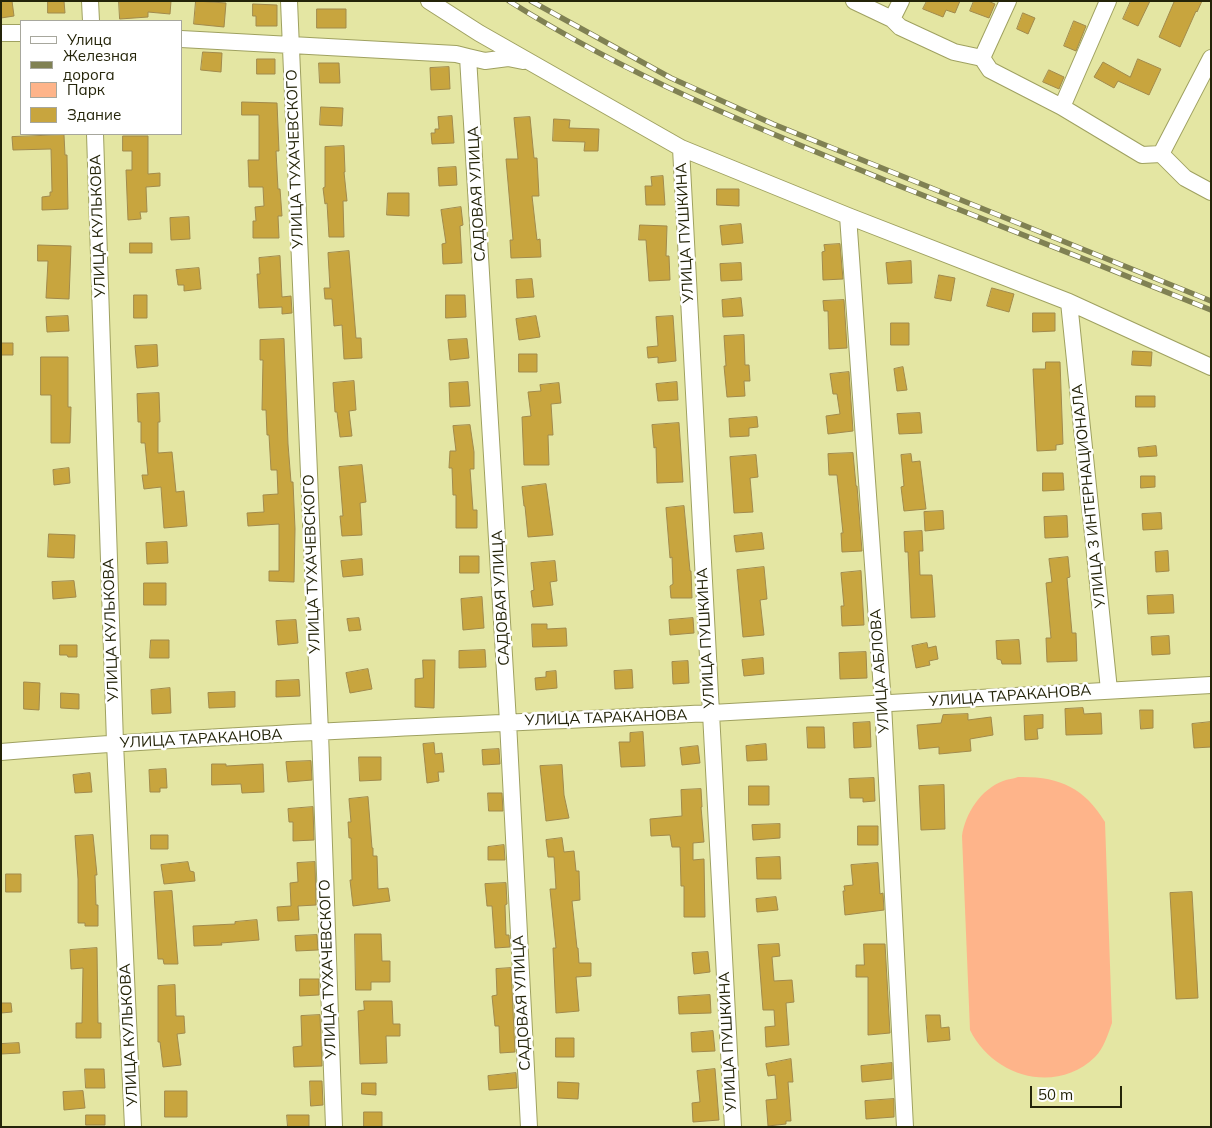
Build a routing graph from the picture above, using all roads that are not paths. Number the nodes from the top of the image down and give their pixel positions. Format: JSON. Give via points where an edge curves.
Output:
{"nodes":[{"id":1,"x":90,"y":1,"type":"edge"},
{"id":2,"x":289,"y":1,"type":"edge"},
{"id":3,"x":429,"y":1,"type":"edge"},
{"id":4,"x":854,"y":1,"type":"edge"},
{"id":5,"x":901,"y":1,"type":"edge"},
{"id":6,"x":1008,"y":1,"type":"edge"},
{"id":7,"x":1108,"y":1,"type":"edge"},
{"id":8,"x":892,"y":19,"type":"junction"},
{"id":9,"x":91,"y":20,"type":"edge"},
{"id":10,"x":1,"y":33,"type":"edge"},
{"id":11,"x":20,"y":33,"type":"edge"},
{"id":12,"x":182,"y":39,"type":"edge"},
{"id":13,"x":290,"y":44,"type":"junction"},
{"id":14,"x":982,"y":58,"type":"junction"},
{"id":15,"x":1211,"y":58,"type":"edge"},
{"id":16,"x":469,"y":63,"type":"junction"},
{"id":17,"x":533,"y":64,"type":"junction"},
{"id":18,"x":1062,"y":107,"type":"junction"},
{"id":19,"x":94,"y":135,"type":"edge"},
{"id":20,"x":681,"y":148,"type":"junction"},
{"id":21,"x":1161,"y":154,"type":"junction"},
{"id":22,"x":1211,"y":192,"type":"edge"},
{"id":23,"x":848,"y":216,"type":"junction"},
{"id":24,"x":1069,"y":302,"type":"junction"},
{"id":25,"x":1211,"y":366,"type":"edge"},
{"id":26,"x":1211,"y":685,"type":"edge"},
{"id":27,"x":1110,"y":690,"type":"junction"},
{"id":28,"x":883,"y":704,"type":"junction"},
{"id":29,"x":710,"y":713,"type":"junction"},
{"id":30,"x":508,"y":722,"type":"junction"},
{"id":31,"x":320,"y":733,"type":"junction"},
{"id":32,"x":115,"y":743,"type":"junction"},
{"id":33,"x":1,"y":752,"type":"edge"},
{"id":34,"x":133,"y":1127,"type":"edge"},
{"id":35,"x":334,"y":1127,"type":"edge"},
{"id":36,"x":529,"y":1127,"type":"edge"},
{"id":37,"x":733,"y":1127,"type":"edge"},
{"id":38,"x":905,"y":1127,"type":"edge"}],
"edges":[{"from":1,"to":9,"type":"street"},
{"from":2,"to":13,"type":"street","name":"УЛИЦА ТУХАЧЕВСКОГО"},
{"from":3,"to":17,"type":"street"},
{"from":4,"to":8,"type":"street"},
{"from":5,"to":8,"type":"street"},
{"from":6,"to":14,"type":"street"},
{"from":7,"to":18,"type":"street"},
{"from":8,"to":14,"type":"street","via":[[900,27],[954,52]]},
{"from":10,"to":11,"type":"street"},
{"from":12,"to":13,"type":"street"},
{"from":13,"to":16,"type":"street","via":[[456,54]]},
{"from":13,"to":31,"type":"street","name":"УЛИЦА ТУХАЧЕВСКОГО"},
{"from":14,"to":18,"type":"street","via":[[990,70]]},
{"from":15,"to":21,"type":"street"},
{"from":16,"to":17,"type":"street","via":[[508,58]]},
{"from":16,"to":30,"type":"street","name":"САДОВАЯ УЛИЦА"},
{"from":17,"to":20,"type":"street"},
{"from":18,"to":21,"type":"street","via":[[1142,155]]},
{"from":19,"to":32,"type":"street","name":"УЛИЦА КУЛЬКОВА"},
{"from":20,"to":23,"type":"street"},
{"from":20,"to":29,"type":"street","name":"УЛИЦА ПУШКИНА"},
{"from":21,"to":22,"type":"street","via":[[1184,178]]},
{"from":23,"to":24,"type":"street"},
{"from":23,"to":28,"type":"street","name":"УЛИЦА АБЛОВА"},
{"from":24,"to":25,"type":"street"},
{"from":24,"to":27,"type":"street","name":"УЛИЦА 3 ИНТЕРНАЦИОНАЛА"},
{"from":26,"to":27,"type":"street","name":"УЛИЦА ТАРАКАНОВА"},
{"from":27,"to":28,"type":"street","name":"УЛИЦА ТАРАКАНОВА"},
{"from":28,"to":29,"type":"street","name":"УЛИЦА ТАРАКАНОВА"},
{"from":28,"to":38,"type":"street","name":"УЛИЦА АБЛОВА"},
{"from":29,"to":30,"type":"street","name":"УЛИЦА ТАРАКАНОВА"},
{"from":29,"to":37,"type":"street","name":"УЛИЦА ПУШКИНА"},
{"from":30,"to":31,"type":"street","name":"УЛИЦА ТАРАКАНОВА"},
{"from":30,"to":36,"type":"street","name":"САДОВАЯ УЛИЦА"},
{"from":31,"to":32,"type":"street","name":"УЛИЦА ТАРАКАНОВА"},
{"from":31,"to":35,"type":"street","name":"УЛИЦА ТУХАЧЕВСКОГО"},
{"from":32,"to":33,"type":"street","name":"УЛИЦА ТАРАКАНОВА"},
{"from":32,"to":34,"type":"street","name":"УЛИЦА КУЛЬКОВА"}]}
